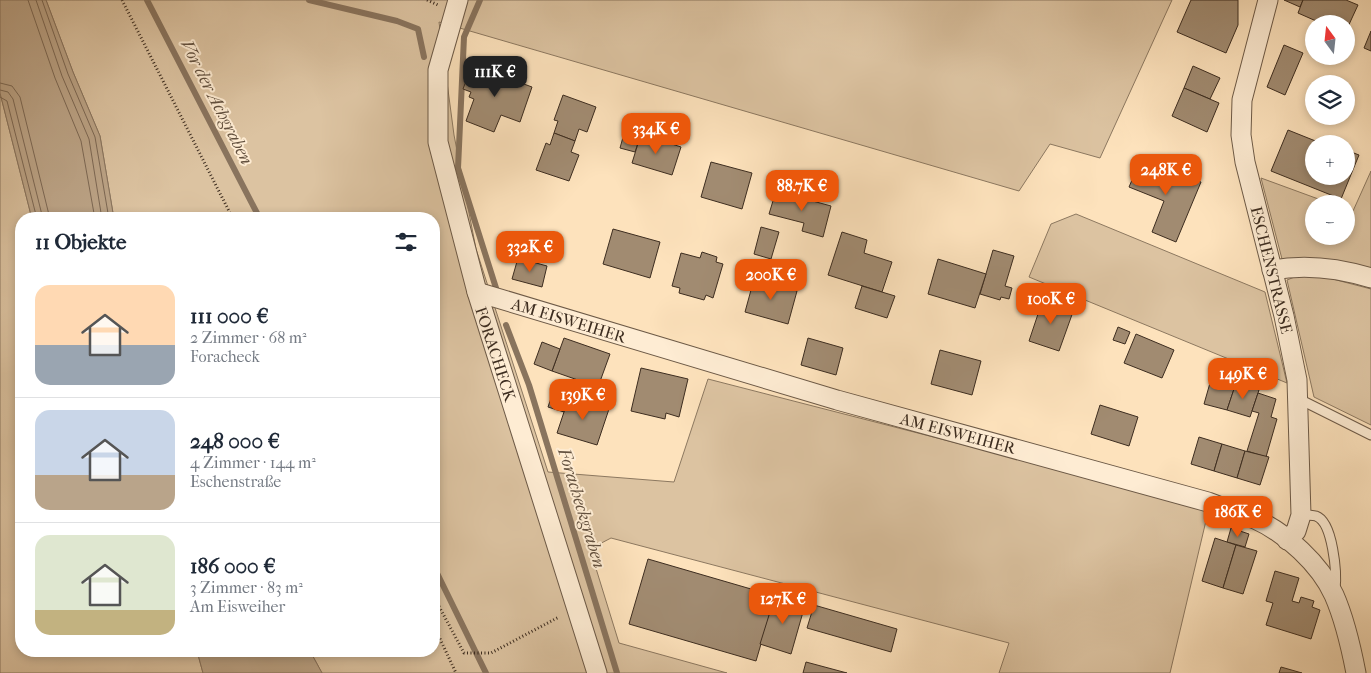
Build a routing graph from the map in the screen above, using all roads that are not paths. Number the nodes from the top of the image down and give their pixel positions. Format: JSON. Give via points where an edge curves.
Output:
{"nodes":[{"id":1,"x":458,"y":0,"type":"edge"},
{"id":2,"x":1268,"y":0,"type":"edge"},
{"id":3,"x":1272,"y":270,"type":"junction"},
{"id":4,"x":1371,"y":278,"type":"edge"},
{"id":5,"x":477,"y":292,"type":"junction"},
{"id":6,"x":1299,"y":399,"type":"junction"},
{"id":7,"x":1371,"y":435,"type":"edge"},
{"id":8,"x":1301,"y":515,"type":"junction"},
{"id":9,"x":1287,"y":540,"type":"junction"},
{"id":10,"x":1334,"y":594,"type":"junction"},
{"id":11,"x":597,"y":673,"type":"edge"},
{"id":12,"x":1356,"y":673,"type":"edge"}],
"edges":[{"from":1,"to":5,"type":"street","name":"FORACHECK","via":[[438,70],[438,142]]},
{"from":2,"to":3,"type":"street","name":"ESCHENSTRASSE","via":[[1242,100],[1241,135],[1244,162]]},
{"from":3,"to":4,"type":"street","via":[[1293,266],[1330,269]]},
{"from":3,"to":6,"type":"street","name":"ESCHENSTRASSE"},
{"from":5,"to":9,"type":"street","name":"AM EISWEIHER","via":[[837,400],[1208,502],[1256,520]]},
{"from":5,"to":11,"type":"street","name":"FORACHECK"},
{"from":6,"to":7,"type":"lane"},
{"from":6,"to":8,"type":"street","name":"ESCHENSTRASSE"},
{"from":8,"to":9,"type":"street","name":"ESCHENSTRASSE","via":[[1296,531]]},
{"from":8,"to":10,"type":"lane","via":[[1317,516],[1327,525],[1337,575]]},
{"from":9,"to":10,"type":"street","name":"AM EISWEIHER","via":[[1312,563]]},
{"from":10,"to":12,"type":"street","name":"AM EISWEIHER","via":[[1349,638]]}]}
